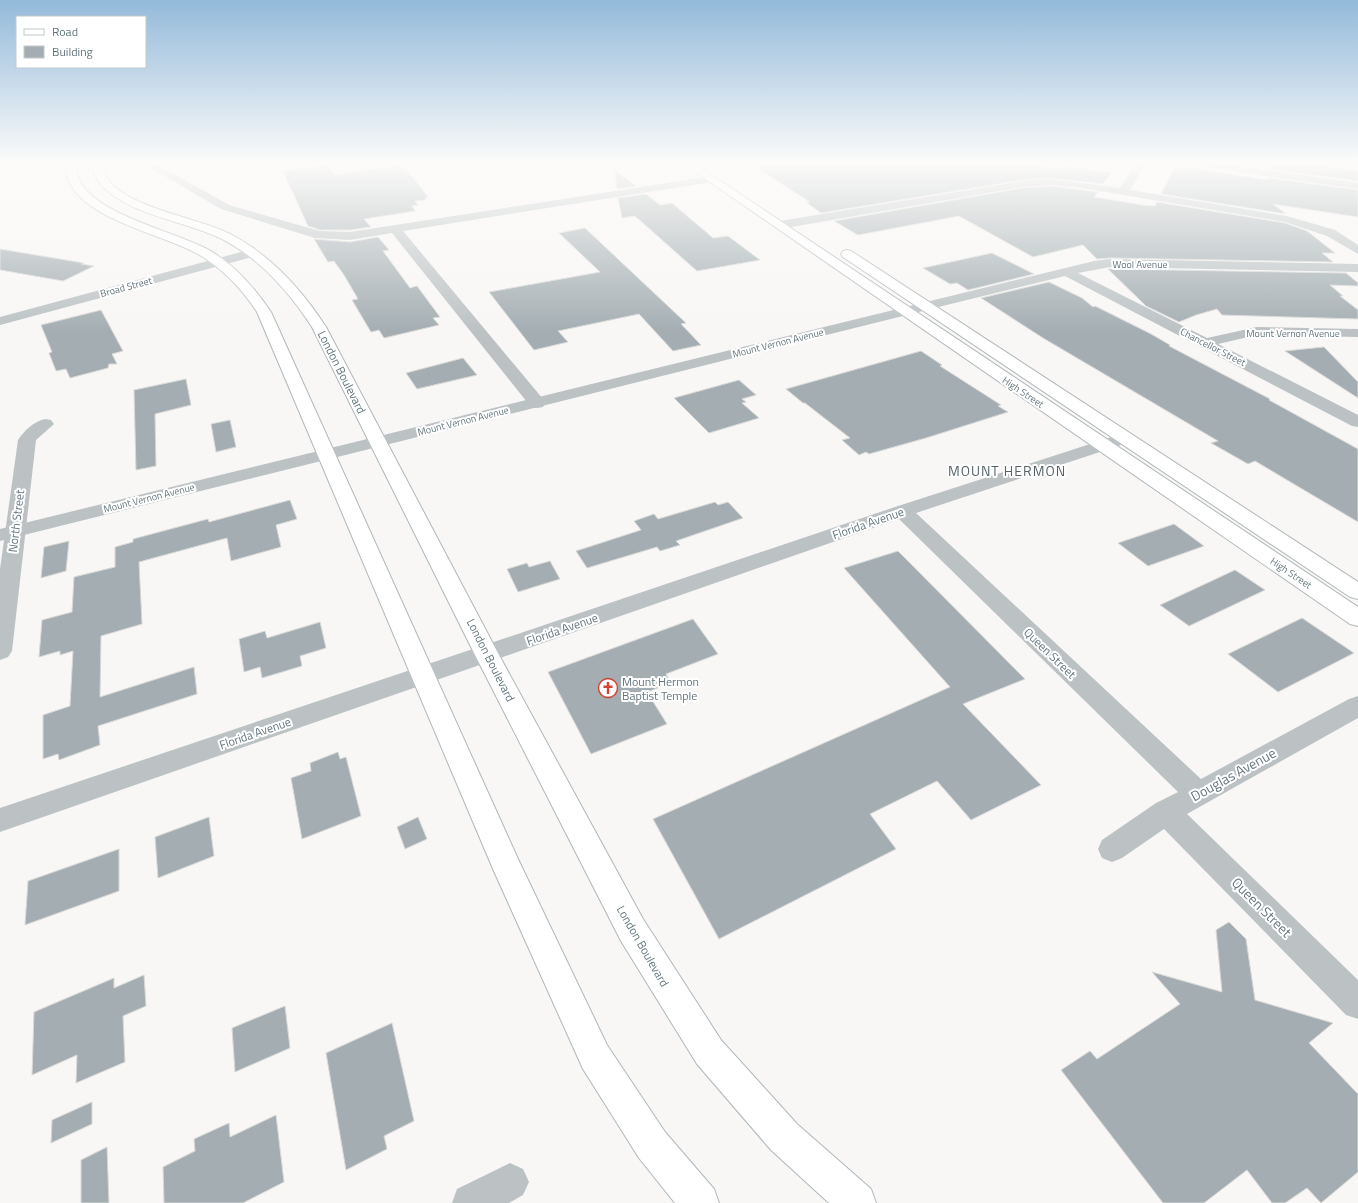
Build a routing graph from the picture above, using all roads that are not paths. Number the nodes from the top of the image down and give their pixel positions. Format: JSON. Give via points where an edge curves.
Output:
{"nodes":[{"id":1,"x":129,"y":220,"type":"edge"},
{"id":2,"x":180,"y":220,"type":"edge"},
{"id":3,"x":269,"y":220,"type":"edge"},
{"id":4,"x":449,"y":220,"type":"edge"},
{"id":5,"x":785,"y":220,"type":"edge"},
{"id":6,"x":789,"y":220,"type":"edge"},
{"id":7,"x":810,"y":220,"type":"edge"},
{"id":8,"x":1291,"y":220,"type":"edge"},
{"id":9,"x":799,"y":222,"type":"junction"},
{"id":10,"x":395,"y":229,"type":"junction"},
{"id":11,"x":812,"y":230,"type":"dead end"},
{"id":12,"x":838,"y":248,"type":"dead end"},
{"id":13,"x":1358,"y":250,"type":"edge"},
{"id":14,"x":252,"y":253,"type":"junction"},
{"id":15,"x":218,"y":262,"type":"junction"},
{"id":16,"x":1358,"y":268,"type":"edge"},
{"id":17,"x":1067,"y":272,"type":"junction"},
{"id":18,"x":926,"y":306,"type":"junction"},
{"id":19,"x":905,"y":311,"type":"junction"},
{"id":20,"x":0,"y":321,"type":"edge"},
{"id":21,"x":1358,"y":333,"type":"edge"},
{"id":22,"x":1206,"y":343,"type":"junction"},
{"id":23,"x":537,"y":403,"type":"junction"},
{"id":24,"x":1358,"y":422,"type":"edge"},
{"id":25,"x":45,"y":424,"type":"dead end"},
{"id":26,"x":1124,"y":438,"type":"junction"},
{"id":27,"x":378,"y":442,"type":"junction"},
{"id":28,"x":1103,"y":446,"type":"junction"},
{"id":29,"x":326,"y":455,"type":"junction"},
{"id":30,"x":902,"y":512,"type":"junction"},
{"id":31,"x":7,"y":533,"type":"edge"},
{"id":32,"x":1358,"y":592,"type":"edge"},
{"id":33,"x":1358,"y":618,"type":"edge"},
{"id":34,"x":0,"y":651,"type":"edge"},
{"id":35,"x":487,"y":654,"type":"junction"},
{"id":36,"x":423,"y":676,"type":"junction"},
{"id":37,"x":1358,"y":706,"type":"edge"},
{"id":38,"x":1198,"y":794,"type":"junction"},
{"id":39,"x":1166,"y":812,"type":"junction"},
{"id":40,"x":0,"y":820,"type":"edge"},
{"id":41,"x":1112,"y":849,"type":"dead end"},
{"id":42,"x":1358,"y":1003,"type":"edge"},
{"id":43,"x":510,"y":1182,"type":"dead end"},
{"id":44,"x":471,"y":1203,"type":"edge"},
{"id":45,"x":700,"y":1203,"type":"edge"},
{"id":46,"x":857,"y":1203,"type":"edge"}],
"edges":[{"from":1,"to":15,"type":"main road","via":[[185,243]]},
{"from":2,"to":14,"type":"main road","name":"London Boulevard","via":[[227,237]]},
{"from":3,"to":10,"type":"street","via":[[319,235],[345,236]]},
{"from":4,"to":10,"type":"street"},
{"from":5,"to":19,"type":"main road","name":"High Street"},
{"from":6,"to":9,"type":"main road","name":"High Street"},
{"from":7,"to":9,"type":"street"},
{"from":8,"to":13,"type":"street","via":[[1331,233]]},
{"from":9,"to":11,"type":"main road","name":"High Street"},
{"from":10,"to":23,"type":"street"},
{"from":12,"to":18,"type":"main road","name":"High Street"},
{"from":14,"to":15,"type":"street","name":"Broad Street"},
{"from":14,"to":27,"type":"main road","name":"London Boulevard","via":[[288,284],[305,304]]},
{"from":15,"to":20,"type":"street","name":"Broad Street"},
{"from":15,"to":29,"type":"main road","via":[[244,284],[264,312]]},
{"from":16,"to":17,"type":"street","name":"Wool Avenue","via":[[1124,263],[1094,265]]},
{"from":17,"to":18,"type":"street","name":"Wool Avenue"},
{"from":17,"to":22,"type":"street","name":"Chancellor Street"},
{"from":18,"to":19,"type":"street","name":"Mount Vernon Avenue"},
{"from":18,"to":26,"type":"main road","name":"High Street"},
{"from":19,"to":23,"type":"street","name":"Mount Vernon Avenue"},
{"from":19,"to":28,"type":"main road","name":"High Street"},
{"from":21,"to":22,"type":"street","name":"Mount Vernon Avenue","via":[[1258,331]]},
{"from":22,"to":24,"type":"street","name":"Chancellor Street"},
{"from":23,"to":27,"type":"street","name":"Mount Vernon Avenue"},
{"from":25,"to":31,"type":"street","name":"North Street","via":[[27,440]]},
{"from":26,"to":28,"type":"street","name":"Florida Avenue"},
{"from":26,"to":32,"type":"main road","name":"High Street"},
{"from":27,"to":29,"type":"street","name":"Mount Vernon Avenue"},
{"from":27,"to":35,"type":"main road","name":"London Boulevard"},
{"from":28,"to":30,"type":"street","name":"Florida Avenue"},
{"from":28,"to":33,"type":"main road","name":"High Street"},
{"from":29,"to":31,"type":"street","name":"Mount Vernon Avenue"},
{"from":29,"to":36,"type":"main road"},
{"from":30,"to":35,"type":"street","name":"Florida Avenue"},
{"from":30,"to":38,"type":"street","name":"Queen Street"},
{"from":31,"to":34,"type":"street","name":"North Street"},
{"from":35,"to":36,"type":"street","name":"Florida Avenue"},
{"from":35,"to":46,"type":"main road","name":"London Boulevard","via":[[632,930],[709,1052],[784,1137]]},
{"from":36,"to":40,"type":"street","name":"Florida Avenue"},
{"from":36,"to":45,"type":"main road","via":[[555,974],[595,1057],[652,1145]]},
{"from":37,"to":38,"type":"street","name":"Douglas Avenue"},
{"from":38,"to":39,"type":"street","name":"Douglas Avenue"},
{"from":39,"to":41,"type":"street","name":"Douglas Avenue"},
{"from":39,"to":42,"type":"street","name":"Queen Street"},
{"from":43,"to":44,"type":"street"}]}
